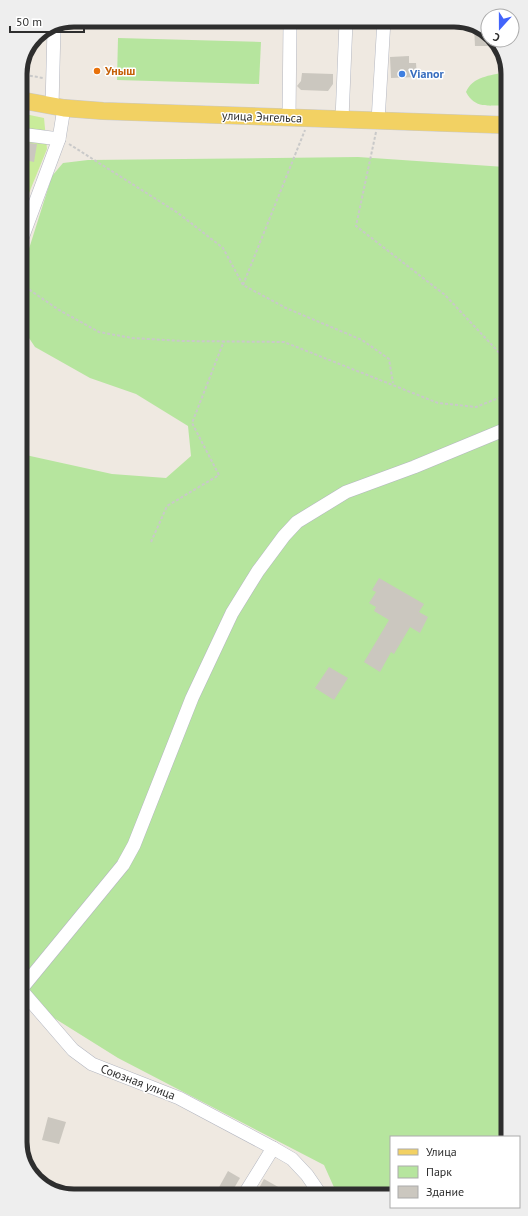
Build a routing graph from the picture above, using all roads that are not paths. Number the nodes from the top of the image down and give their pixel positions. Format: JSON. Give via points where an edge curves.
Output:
{"nodes":[{"id":1,"x":290,"y":27,"type":"edge"},
{"id":2,"x":346,"y":27,"type":"edge"},
{"id":3,"x":384,"y":27,"type":"edge"},
{"id":4,"x":54,"y":32,"type":"edge"},
{"id":5,"x":27,"y":101,"type":"edge"},
{"id":6,"x":58,"y":107,"type":"junction"},
{"id":7,"x":289,"y":118,"type":"junction"},
{"id":8,"x":342,"y":119,"type":"junction"},
{"id":9,"x":378,"y":121,"type":"junction"},
{"id":10,"x":501,"y":125,"type":"edge"},
{"id":11,"x":27,"y":135,"type":"edge"},
{"id":12,"x":59,"y":139,"type":"junction"},
{"id":13,"x":27,"y":223,"type":"edge"},
{"id":14,"x":501,"y":430,"type":"edge"},
{"id":15,"x":27,"y":984,"type":"edge"},
{"id":16,"x":27,"y":996,"type":"edge"},
{"id":17,"x":273,"y":1148,"type":"junction"},
{"id":18,"x":248,"y":1189,"type":"edge"},
{"id":19,"x":317,"y":1189,"type":"edge"}],
"edges":[{"from":1,"to":7,"type":"street"},
{"from":2,"to":8,"type":"street"},
{"from":3,"to":9,"type":"street"},
{"from":4,"to":6,"type":"street","via":[[53,80]]},
{"from":5,"to":6,"type":"main road","name":"улица Энгельса"},
{"from":6,"to":7,"type":"main road","name":"улица Энгельса"},
{"from":6,"to":12,"type":"street"},
{"from":7,"to":8,"type":"main road","name":"улица Энгельса"},
{"from":8,"to":9,"type":"main road","name":"улица Энгельса"},
{"from":9,"to":10,"type":"main road","name":"улица Энгельса"},
{"from":11,"to":12,"type":"street"},
{"from":12,"to":13,"type":"street"},
{"from":14,"to":15,"type":"street","via":[[346,492],[297,522],[284,536],[232,613],[192,698],[134,844],[123,865]]},
{"from":16,"to":17,"type":"street","name":"Союзная улица","via":[[73,1050],[92,1064],[179,1098]]},
{"from":17,"to":18,"type":"street"},
{"from":17,"to":19,"type":"street","name":"Союзная улица","via":[[292,1159]]}]}
